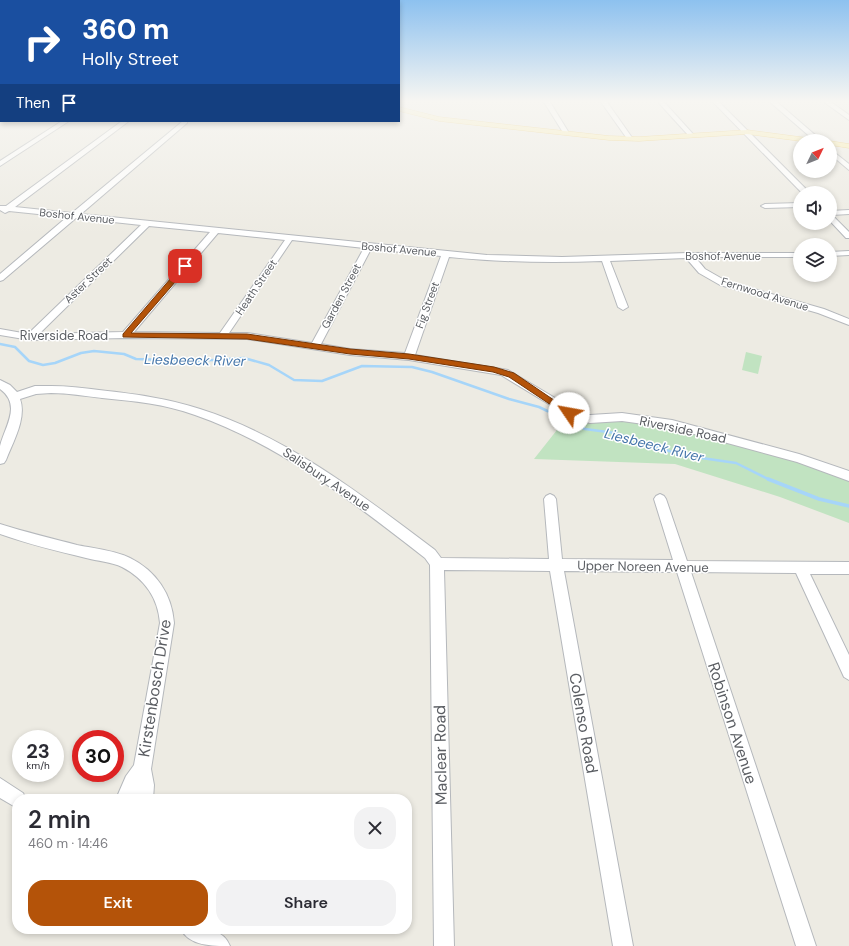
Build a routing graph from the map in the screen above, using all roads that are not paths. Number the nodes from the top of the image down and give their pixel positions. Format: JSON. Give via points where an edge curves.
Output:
{"nodes":[{"id":1,"x":27,"y":146,"type":"edge"},
{"id":2,"x":91,"y":146,"type":"edge"},
{"id":3,"x":156,"y":146,"type":"edge"},
{"id":4,"x":761,"y":146,"type":"edge"},
{"id":5,"x":837,"y":157,"type":"edge"},
{"id":6,"x":2,"y":162,"type":"edge"},
{"id":7,"x":849,"y":168,"type":"edge"},
{"id":8,"x":799,"y":186,"type":"edge"},
{"id":9,"x":793,"y":205,"type":"edge"},
{"id":10,"x":765,"y":206,"type":"dead end"},
{"id":11,"x":4,"y":209,"type":"edge"},
{"id":12,"x":849,"y":212,"type":"edge"},
{"id":13,"x":837,"y":213,"type":"edge"},
{"id":14,"x":0,"y":215,"type":"edge"},
{"id":15,"x":74,"y":216,"type":"junction"},
{"id":16,"x":146,"y":224,"type":"junction"},
{"id":17,"x":837,"y":224,"type":"edge"},
{"id":18,"x":215,"y":231,"type":"junction"},
{"id":19,"x":849,"y":236,"type":"edge"},
{"id":20,"x":289,"y":239,"type":"junction"},
{"id":21,"x":368,"y":247,"type":"junction"},
{"id":22,"x":849,"y":253,"type":"edge"},
{"id":23,"x":446,"y":254,"type":"junction"},
{"id":24,"x":837,"y":254,"type":"edge"},
{"id":25,"x":688,"y":255,"type":"junction"},
{"id":26,"x":793,"y":255,"type":"edge"},
{"id":27,"x":605,"y":259,"type":"junction"},
{"id":28,"x":0,"y":278,"type":"edge"},
{"id":29,"x":623,"y":307,"type":"dead end"},
{"id":30,"x":849,"y":322,"type":"edge"},
{"id":31,"x":0,"y":332,"type":"edge"},
{"id":32,"x":126,"y":335,"type":"junction"},
{"id":33,"x":223,"y":335,"type":"junction"},
{"id":34,"x":30,"y":337,"type":"junction"},
{"id":35,"x":315,"y":346,"type":"junction"},
{"id":36,"x":409,"y":357,"type":"junction"},
{"id":37,"x":0,"y":384,"type":"edge"},
{"id":38,"x":15,"y":397,"type":"junction"},
{"id":39,"x":0,"y":460,"type":"edge"},
{"id":40,"x":849,"y":476,"type":"edge"},
{"id":41,"x":550,"y":499,"type":"dead end"},
{"id":42,"x":660,"y":499,"type":"dead end"},
{"id":43,"x":0,"y":529,"type":"edge"},
{"id":44,"x":437,"y":564,"type":"junction"},
{"id":45,"x":556,"y":565,"type":"junction"},
{"id":46,"x":682,"y":567,"type":"junction"},
{"id":47,"x":800,"y":568,"type":"junction"},
{"id":48,"x":849,"y":568,"type":"edge"},
{"id":49,"x":849,"y":672,"type":"edge"},
{"id":50,"x":142,"y":769,"type":"junction"},
{"id":51,"x":0,"y":787,"type":"edge"},
{"id":52,"x":127,"y":794,"type":"edge"},
{"id":53,"x":144,"y":794,"type":"edge"},
{"id":54,"x":12,"y":795,"type":"edge"},
{"id":55,"x":199,"y":934,"type":"edge"},
{"id":56,"x":220,"y":946,"type":"edge"},
{"id":57,"x":444,"y":946,"type":"edge"},
{"id":58,"x":623,"y":946,"type":"edge"},
{"id":59,"x":806,"y":946,"type":"edge"}],
"edges":[{"from":1,"to":6,"type":"street"},
{"from":2,"to":11,"type":"street"},
{"from":3,"to":15,"type":"street"},
{"from":4,"to":8,"type":"street"},
{"from":5,"to":7,"type":"street"},
{"from":9,"to":10,"type":"street"},
{"from":11,"to":14,"type":"street"},
{"from":11,"to":15,"type":"street","name":"Boshof Avenue"},
{"from":12,"to":13,"type":"street"},
{"from":15,"to":16,"type":"street","name":"Boshof Avenue"},
{"from":15,"to":28,"type":"street"},
{"from":16,"to":18,"type":"street","name":"Boshof Avenue"},
{"from":16,"to":34,"type":"street","name":"Aster Street"},
{"from":17,"to":19,"type":"street"},
{"from":18,"to":20,"type":"street","name":"Boshof Avenue"},
{"from":18,"to":32,"type":"street"},
{"from":20,"to":21,"type":"street","name":"Boshof Avenue"},
{"from":20,"to":33,"type":"street","name":"Heath Street"},
{"from":21,"to":23,"type":"street","name":"Boshof Avenue"},
{"from":21,"to":35,"type":"street","name":"Garden Street"},
{"from":22,"to":24,"type":"street"},
{"from":23,"to":27,"type":"street","name":"Boshof Avenue","via":[[493,259]]},
{"from":23,"to":36,"type":"street","name":"Fig Street"},
{"from":25,"to":26,"type":"street","name":"Boshof Avenue"},
{"from":25,"to":27,"type":"street","name":"Boshof Avenue"},
{"from":25,"to":30,"type":"street","name":"Fernwood Avenue","via":[[702,271],[723,283],[821,311]]},
{"from":27,"to":29,"type":"street"},
{"from":31,"to":34,"type":"street","name":"Riverside Road"},
{"from":32,"to":33,"type":"street","name":"Riverside Road"},
{"from":32,"to":34,"type":"street","name":"Riverside Road"},
{"from":33,"to":35,"type":"street","name":"Riverside Road"},
{"from":35,"to":36,"type":"street","name":"Riverside Road"},
{"from":36,"to":40,"type":"street","name":"Riverside Road","via":[[504,372],[579,418],[622,418],[672,424],[799,458]]},
{"from":37,"to":38,"type":"street"},
{"from":38,"to":39,"type":"street","via":[[17,416]]},
{"from":38,"to":44,"type":"street","name":"Salisbury Avenue","via":[[35,390],[54,390],[151,400],[203,414],[250,432],[326,475],[430,554]]},
{"from":41,"to":45,"type":"street","name":"Colenso Road"},
{"from":42,"to":46,"type":"street","name":"Robinson Avenue"},
{"from":43,"to":50,"type":"street","name":"Kirstenbosch Drive","via":[[125,562],[146,576],[160,594],[166,609],[167,623]]},
{"from":44,"to":45,"type":"street","name":"Upper Noreen Avenue"},
{"from":44,"to":57,"type":"street","name":"Maclear Road"},
{"from":45,"to":46,"type":"street","name":"Upper Noreen Avenue"},
{"from":45,"to":58,"type":"street","name":"Colenso Road"},
{"from":46,"to":47,"type":"street","name":"Upper Noreen Avenue"},
{"from":46,"to":59,"type":"street","name":"Robinson Avenue"},
{"from":47,"to":48,"type":"street","name":"Upper Noreen Avenue"},
{"from":47,"to":49,"type":"street"},
{"from":50,"to":52,"type":"street","name":"Kirstenbosch Drive"},
{"from":50,"to":53,"type":"street","name":"Kirstenbosch Drive"},
{"from":51,"to":54,"type":"street"},
{"from":55,"to":56,"type":"street"}]}
